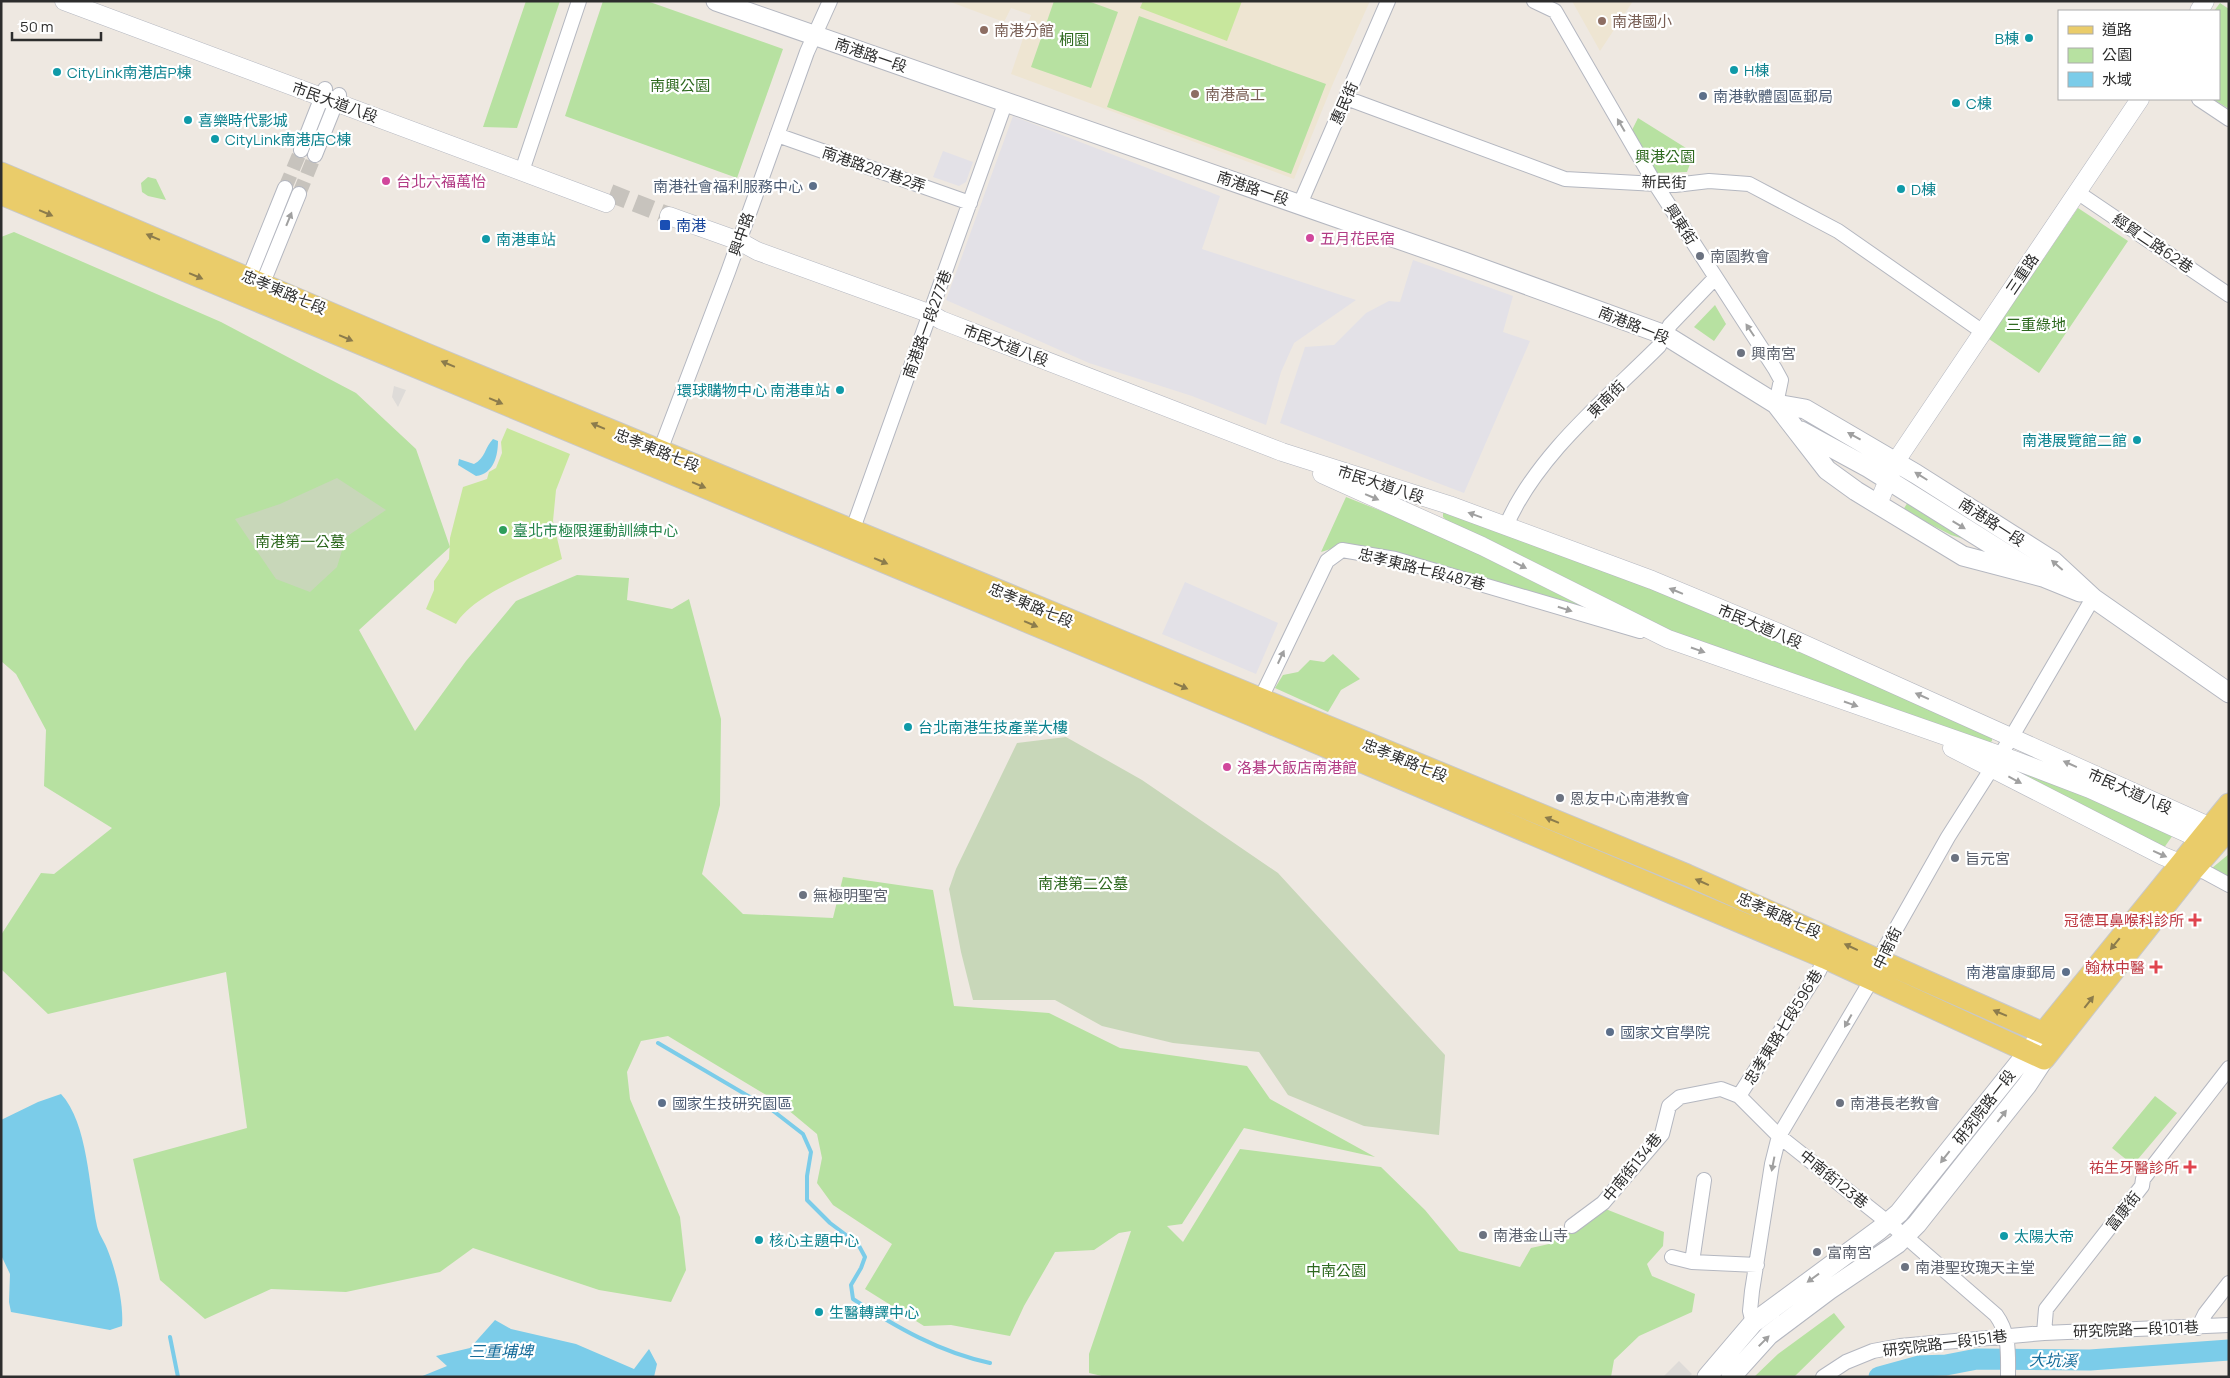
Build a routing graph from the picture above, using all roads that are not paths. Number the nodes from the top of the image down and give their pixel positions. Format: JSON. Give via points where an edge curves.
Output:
{"nodes":[{"id":1,"x":64,"y":1,"type":"edge"},
{"id":2,"x":91,"y":1,"type":"edge"},
{"id":3,"x":578,"y":1,"type":"edge"},
{"id":4,"x":830,"y":1,"type":"edge"},
{"id":5,"x":1388,"y":1,"type":"edge"},
{"id":6,"x":1534,"y":1,"type":"edge"},
{"id":7,"x":728,"y":3,"type":"edge"},
{"id":8,"x":815,"y":36,"type":"junction"},
{"id":9,"x":331,"y":96,"type":"junction"},
{"id":10,"x":1346,"y":98,"type":"junction"},
{"id":11,"x":2139,"y":100,"type":"edge"},
{"id":12,"x":2200,"y":100,"type":"edge"},
{"id":13,"x":1006,"y":101,"type":"junction"},
{"id":14,"x":2229,"y":119,"type":"edge"},
{"id":15,"x":777,"y":135,"type":"junction"},
{"id":16,"x":301,"y":150,"type":"tunnel mouth"},
{"id":17,"x":315,"y":155,"type":"tunnel mouth"},
{"id":18,"x":524,"y":166,"type":"junction"},
{"id":19,"x":1,"y":173,"type":"edge"},
{"id":20,"x":1654,"y":182,"type":"junction"},
{"id":21,"x":285,"y":188,"type":"tunnel mouth"},
{"id":22,"x":2077,"y":192,"type":"junction"},
{"id":23,"x":1,"y":194,"type":"edge"},
{"id":24,"x":300,"y":194,"type":"tunnel mouth"},
{"id":25,"x":608,"y":198,"type":"tunnel mouth"},
{"id":26,"x":970,"y":203,"type":"junction"},
{"id":27,"x":1300,"y":204,"type":"junction"},
{"id":28,"x":668,"y":220,"type":"tunnel mouth"},
{"id":29,"x":737,"y":246,"type":"junction"},
{"id":30,"x":1715,"y":278,"type":"junction"},
{"id":31,"x":252,"y":289,"type":"junction"},
{"id":32,"x":2229,"y":294,"type":"edge"},
{"id":33,"x":931,"y":314,"type":"junction"},
{"id":34,"x":1983,"y":332,"type":"junction"},
{"id":35,"x":1665,"y":335,"type":"junction"},
{"id":36,"x":1776,"y":404,"type":"junction"},
{"id":37,"x":1794,"y":427,"type":"junction"},
{"id":38,"x":1282,"y":452,"type":"junction"},
{"id":39,"x":657,"y":459,"type":"junction"},
{"id":40,"x":1896,"y":461,"type":"junction"},
{"id":41,"x":1888,"y":481,"type":"junction"},
{"id":42,"x":1878,"y":504,"type":"junction"},
{"id":43,"x":1449,"y":505,"type":"junction"},
{"id":44,"x":1439,"y":526,"type":"junction"},
{"id":45,"x":1506,"y":526,"type":"junction"},
{"id":46,"x":849,"y":539,"type":"junction"},
{"id":47,"x":2043,"y":577,"type":"junction"},
{"id":48,"x":2093,"y":598,"type":"junction"},
{"id":49,"x":1668,"y":639,"type":"junction"},
{"id":50,"x":2229,"y":693,"type":"edge"},
{"id":51,"x":1260,"y":700,"type":"junction"},
{"id":52,"x":2011,"y":738,"type":"junction"},
{"id":53,"x":1995,"y":762,"type":"junction"},
{"id":54,"x":2229,"y":804,"type":"edge"},
{"id":55,"x":2216,"y":835,"type":"edge"},
{"id":56,"x":2188,"y":866,"type":"junction"},
{"id":57,"x":2229,"y":885,"type":"edge"},
{"id":58,"x":1825,"y":958,"type":"junction"},
{"id":59,"x":1877,"y":970,"type":"junction"},
{"id":60,"x":2052,"y":1036,"type":"junction"},
{"id":61,"x":2037,"y":1055,"type":"junction"},
{"id":62,"x":2229,"y":1068,"type":"edge"},
{"id":63,"x":1739,"y":1096,"type":"junction"},
{"id":64,"x":1779,"y":1136,"type":"junction"},
{"id":65,"x":1704,"y":1180,"type":"dead end"},
{"id":66,"x":1889,"y":1223,"type":"junction"},
{"id":67,"x":1572,"y":1226,"type":"dead end"},
{"id":68,"x":1905,"y":1236,"type":"junction"},
{"id":69,"x":1672,"y":1257,"type":"dead end"},
{"id":70,"x":1692,"y":1262,"type":"junction"},
{"id":71,"x":1757,"y":1265,"type":"junction"},
{"id":72,"x":2229,"y":1283,"type":"edge"},
{"id":73,"x":1753,"y":1323,"type":"junction"},
{"id":74,"x":2229,"y":1325,"type":"edge"},
{"id":75,"x":2198,"y":1328,"type":"junction"},
{"id":76,"x":2044,"y":1332,"type":"junction"},
{"id":77,"x":2007,"y":1340,"type":"junction"},
{"id":78,"x":1707,"y":1377,"type":"edge"},
{"id":79,"x":1732,"y":1377,"type":"edge"},
{"id":80,"x":1823,"y":1377,"type":"edge"},
{"id":81,"x":2008,"y":1377,"type":"edge"}],
"edges":[{"from":1,"to":9,"type":"street","name":"市民大道八段"},
{"from":2,"to":9,"type":"street","name":"市民大道八段"},
{"from":3,"to":18,"type":"street"},
{"from":4,"to":8,"type":"street","name":"興中路"},
{"from":5,"to":10,"type":"street","name":"惠民街"},
{"from":20,"to":6,"type":"street","name":"興東街","one_way":true,"via":[[1555,11]]},
{"from":7,"to":8,"type":"main road","name":"南港路一段"},
{"from":8,"to":13,"type":"main road","name":"南港路一段"},
{"from":8,"to":15,"type":"street","name":"興中路"},
{"from":9,"to":16,"type":"street"},
{"from":9,"to":17,"type":"street"},
{"from":9,"to":18,"type":"street","name":"市民大道八段"},
{"from":10,"to":20,"type":"street","name":"新民街","via":[[1565,179]]},
{"from":10,"to":27,"type":"street","name":"惠民街"},
{"from":11,"to":22,"type":"street","name":"三重路"},
{"from":12,"to":14,"type":"street"},
{"from":13,"to":26,"type":"street","name":"南港路一段277巷"},
{"from":13,"to":27,"type":"main road","name":"南港路一段"},
{"from":15,"to":26,"type":"street","name":"南港路287巷2弄"},
{"from":15,"to":29,"type":"street","name":"興中路"},
{"from":18,"to":25,"type":"street","name":"市民大道八段"},
{"from":31,"to":19,"type":"main road","name":"忠孝東路七段","one_way":true},
{"from":20,"to":30,"type":"street","name":"興東街"},
{"from":20,"to":34,"type":"street","name":"新民街","via":[[1675,185],[1709,181],[1749,184],[1838,231]]},
{"from":21,"to":31,"type":"street"},
{"from":22,"to":32,"type":"street","name":"經貿二路62巷"},
{"from":22,"to":34,"type":"street","name":"三重路"},
{"from":23,"to":31,"type":"main road","name":"忠孝東路七段","one_way":true},
{"from":31,"to":24,"type":"street","one_way":true},
{"from":26,"to":33,"type":"street","name":"南港路一段277巷"},
{"from":27,"to":35,"type":"main road","name":"南港路一段"},
{"from":28,"to":29,"type":"street","name":"市民大道八段"},
{"from":29,"to":33,"type":"street","name":"市民大道八段"},
{"from":29,"to":39,"type":"street","name":"興中路"},
{"from":30,"to":35,"type":"street","name":"東南街","via":[[1681,312]]},
{"from":36,"to":30,"type":"street","name":"興東街","one_way":true,"via":[[1781,380]]},
{"from":31,"to":39,"type":"main road","name":"忠孝東路七段","via":[[424,353]]},
{"from":33,"to":38,"type":"street","name":"市民大道八段"},
{"from":33,"to":46,"type":"street","name":"南港路一段277巷"},
{"from":34,"to":40,"type":"street","name":"三重路"},
{"from":35,"to":36,"type":"main road","name":"南港路一段"},
{"from":35,"to":45,"type":"street","name":"東南街","via":[[1659,346],[1555,450],[1521,495]]},
{"from":36,"to":37,"type":"main road","name":"南港路一段"},
{"from":40,"to":36,"type":"main road","name":"南港路一段","one_way":true,"via":[[1805,409]]},
{"from":37,"to":41,"type":"main road","name":"南港路一段"},
{"from":37,"to":42,"type":"main road","via":[[1827,470]]},
{"from":38,"to":43,"type":"street","name":"市民大道八段"},
{"from":38,"to":44,"type":"street","name":"市民大道八段","one_way":true,"via":[[1338,482]]},
{"from":39,"to":46,"type":"main road","name":"忠孝東路七段"},
{"from":40,"to":41,"type":"street","name":"三重路"},
{"from":48,"to":40,"type":"main road","name":"南港路一段","one_way":true,"via":[[2053,561]]},
{"from":41,"to":42,"type":"street","name":"三重路"},
{"from":41,"to":47,"type":"main road","name":"南港路一段","one_way":true},
{"from":42,"to":47,"type":"main road","via":[[1963,556]]},
{"from":43,"to":44,"type":"street","via":[[1438,511]]},
{"from":45,"to":43,"type":"street","name":"市民大道八段","one_way":true},
{"from":44,"to":49,"type":"street","name":"市民大道八段","one_way":true},
{"from":52,"to":45,"type":"street","name":"市民大道八段","one_way":true,"via":[[1777,632],[1652,580]]},
{"from":46,"to":51,"type":"main road","name":"忠孝東路七段"},
{"from":46,"to":58,"type":"main road","name":"忠孝東路七段","one_way":true},
{"from":47,"to":48,"type":"main road","name":"南港路一段"},
{"from":48,"to":50,"type":"main road","name":"南港路一段"},
{"from":48,"to":52,"type":"street","name":"中南街"},
{"from":51,"to":49,"type":"street","name":"忠孝東路七段487巷","one_way":true,"via":[[1327,561],[1342,550],[1395,559]]},
{"from":49,"to":53,"type":"street","name":"市民大道八段","one_way":true,"via":[[1894,719]]},
{"from":59,"to":51,"type":"main road","name":"忠孝東路七段","one_way":true,"via":[[1678,871]]},
{"from":52,"to":53,"type":"street","name":"中南街"},
{"from":55,"to":52,"type":"street","name":"市民大道八段","one_way":true},
{"from":53,"to":55,"type":"street","name":"市民大道八段","via":[[2090,789]]},
{"from":53,"to":56,"type":"street","one_way":true,"via":[[2163,856]]},
{"from":53,"to":59,"type":"street","name":"中南街","via":[[1884,950]]},
{"from":54,"to":55,"type":"main road","name":"研究院路一段"},
{"from":55,"to":56,"type":"main road","name":"研究院路一段"},
{"from":56,"to":57,"type":"street"},
{"from":56,"to":60,"type":"main road","name":"研究院路一段"},
{"from":58,"to":59,"type":"main road","name":"忠孝東路七段"},
{"from":58,"to":63,"type":"street","name":"忠孝東路七段596巷"},
{"from":60,"to":59,"type":"main road","name":"忠孝東路七段","one_way":true},
{"from":59,"to":61,"type":"main road","name":"忠孝東路七段"},
{"from":59,"to":64,"type":"street","name":"中南街","one_way":true},
{"from":60,"to":61,"type":"main road","name":"研究院路一段"},
{"from":61,"to":66,"type":"main road","name":"研究院路一段","one_way":true},
{"from":68,"to":61,"type":"main road","name":"研究院路一段","one_way":true,"via":[[2027,1085]]},
{"from":62,"to":76,"type":"street","name":"富康街","via":[[2046,1309]]},
{"from":63,"to":64,"type":"street"},
{"from":63,"to":67,"type":"street","name":"中南街134巷","via":[[1721,1089],[1680,1097],[1669,1106],[1662,1134],[1637,1164],[1603,1203]]},
{"from":64,"to":66,"type":"street","name":"中南街123巷"},
{"from":64,"to":71,"type":"street","name":"中南街","one_way":true},
{"from":65,"to":70,"type":"street"},
{"from":66,"to":68,"type":"street"},
{"from":66,"to":73,"type":"main road","name":"研究院路一段","one_way":true},
{"from":68,"to":77,"type":"street","via":[[1996,1316],[2003,1325]]},
{"from":79,"to":68,"type":"main road","name":"研究院路一段","one_way":true,"via":[[1769,1336]]},
{"from":69,"to":70,"type":"street"},
{"from":70,"to":71,"type":"street"},
{"from":71,"to":73,"type":"street","name":"中南街","via":[[1750,1311]]},
{"from":72,"to":75,"type":"street"},
{"from":73,"to":78,"type":"main road","name":"研究院路一段"},
{"from":74,"to":75,"type":"street","name":"研究院路一段101巷"},
{"from":75,"to":76,"type":"street","name":"研究院路一段101巷"},
{"from":76,"to":77,"type":"street","name":"研究院路一段151巷"},
{"from":77,"to":80,"type":"street","name":"研究院路一段151巷","via":[[1900,1346],[1874,1351],[1846,1362]]},
{"from":77,"to":81,"type":"street"}]}
